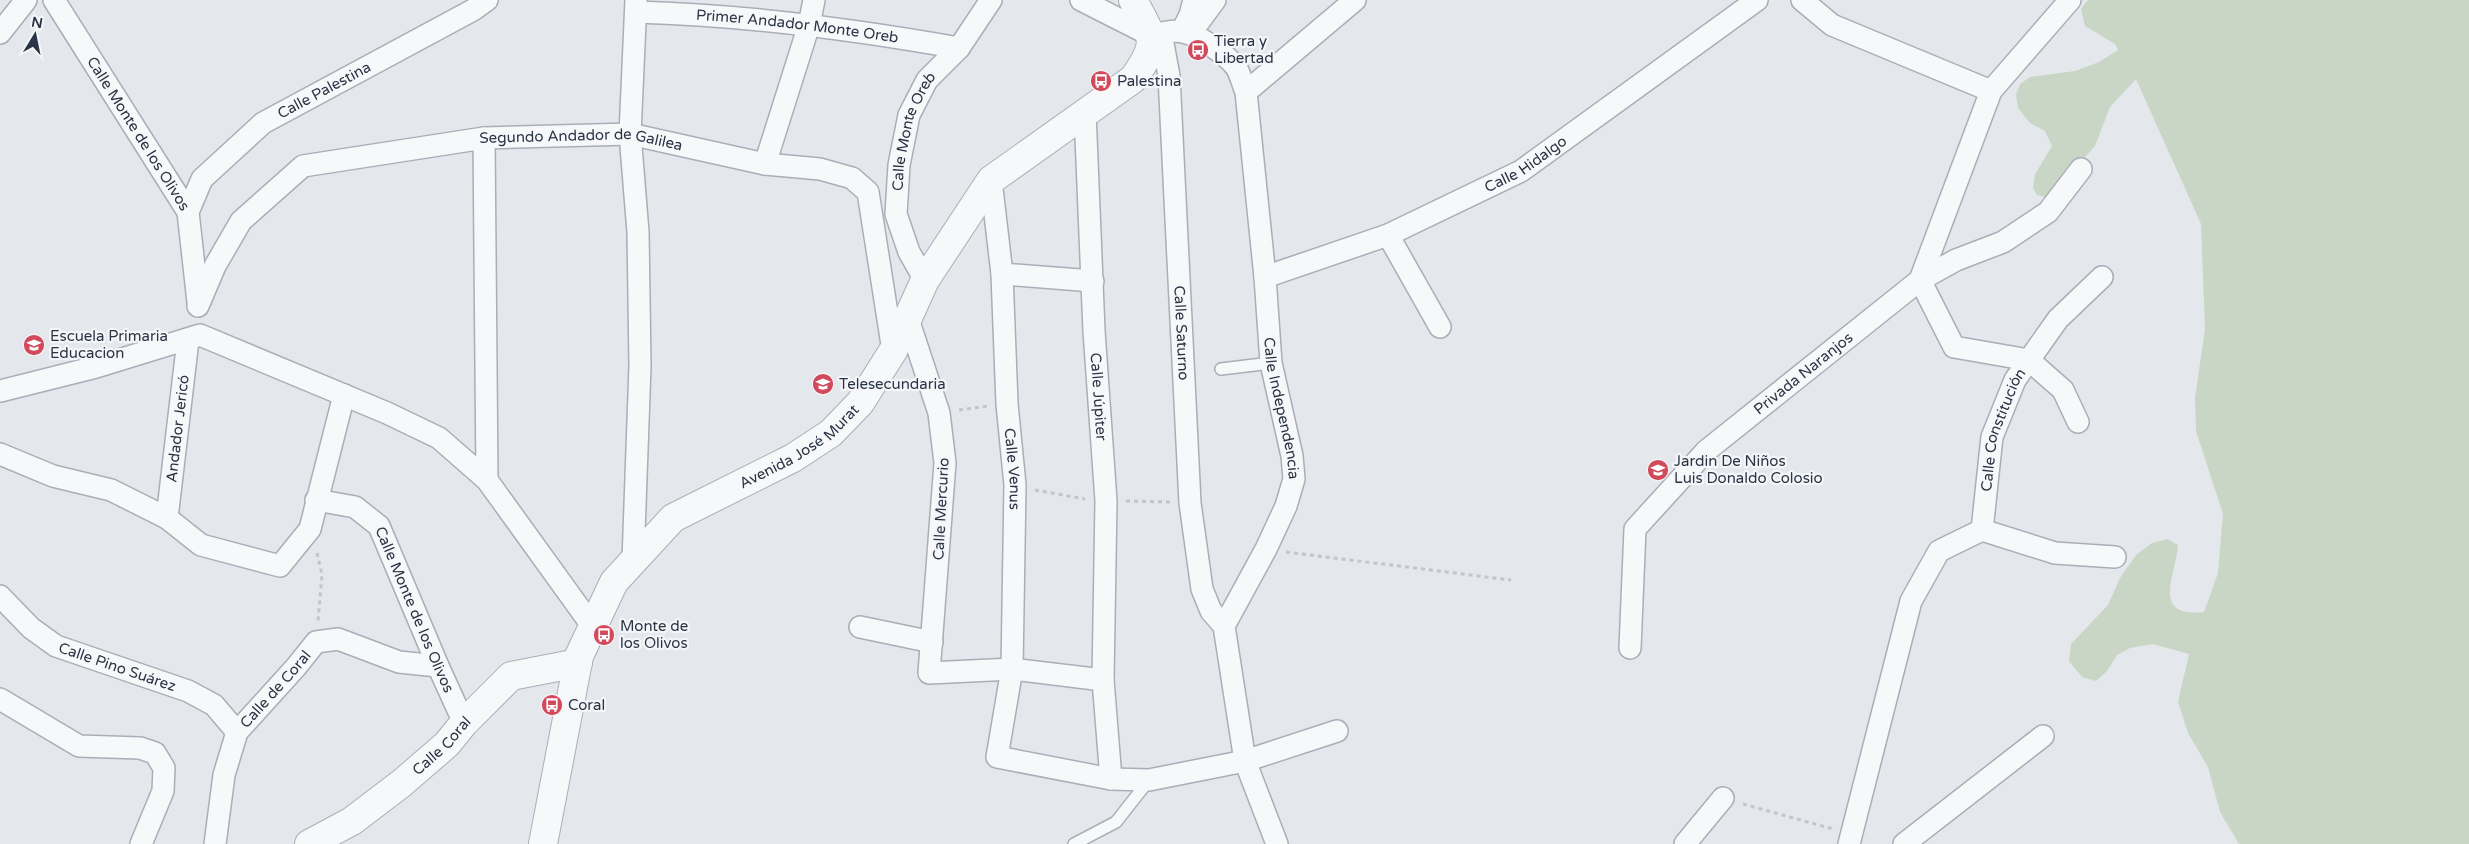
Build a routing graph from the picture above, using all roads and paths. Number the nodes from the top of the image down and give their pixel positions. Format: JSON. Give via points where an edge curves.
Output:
{"nodes":[{"id":1,"x":26,"y":0,"type":"edge"},
{"id":2,"x":54,"y":0,"type":"edge"},
{"id":3,"x":487,"y":0,"type":"edge"},
{"id":4,"x":814,"y":0,"type":"edge"},
{"id":5,"x":991,"y":0,"type":"edge"},
{"id":6,"x":1080,"y":0,"type":"edge"},
{"id":7,"x":1133,"y":0,"type":"edge"},
{"id":8,"x":1194,"y":0,"type":"edge"},
{"id":9,"x":1215,"y":0,"type":"edge"},
{"id":10,"x":1355,"y":0,"type":"edge"},
{"id":11,"x":1758,"y":0,"type":"edge"},
{"id":12,"x":1802,"y":0,"type":"edge"},
{"id":13,"x":2070,"y":0,"type":"edge"},
{"id":14,"x":636,"y":6,"type":"edge"},
{"id":15,"x":809,"y":25,"type":"junction"},
{"id":16,"x":0,"y":33,"type":"edge"},
{"id":17,"x":1186,"y":33,"type":"junction"},
{"id":18,"x":1156,"y":34,"type":"junction"},
{"id":19,"x":959,"y":48,"type":"junction"},
{"id":20,"x":1991,"y":91,"type":"junction"},
{"id":21,"x":1246,"y":92,"type":"junction"},
{"id":22,"x":1085,"y":112,"type":"junction"},
{"id":23,"x":630,"y":134,"type":"junction"},
{"id":24,"x":484,"y":138,"type":"junction"},
{"id":25,"x":765,"y":164,"type":"junction"},
{"id":26,"x":2081,"y":169,"type":"dead end"},
{"id":27,"x":991,"y":180,"type":"junction"},
{"id":28,"x":188,"y":212,"type":"junction"},
{"id":29,"x":1388,"y":235,"type":"junction"},
{"id":30,"x":1002,"y":274,"type":"junction"},
{"id":31,"x":1265,"y":277,"type":"junction"},
{"id":32,"x":2102,"y":277,"type":"dead end"},
{"id":33,"x":925,"y":280,"type":"junction"},
{"id":34,"x":1920,"y":280,"type":"junction"},
{"id":35,"x":1093,"y":281,"type":"junction"},
{"id":36,"x":198,"y":306,"type":"junction"},
{"id":37,"x":908,"y":319,"type":"junction"},
{"id":38,"x":1440,"y":327,"type":"dead end"},
{"id":39,"x":194,"y":337,"type":"junction"},
{"id":40,"x":893,"y":351,"type":"junction"},
{"id":41,"x":2029,"y":360,"type":"junction"},
{"id":42,"x":1271,"y":363,"type":"junction"},
{"id":43,"x":1221,"y":369,"type":"dead end"},
{"id":44,"x":0,"y":391,"type":"edge"},
{"id":45,"x":344,"y":395,"type":"junction"},
{"id":46,"x":1007,"y":404,"type":"junction"},
{"id":47,"x":939,"y":413,"type":"junction"},
{"id":48,"x":2078,"y":422,"type":"dead end"},
{"id":49,"x":0,"y":454,"type":"edge"},
{"id":50,"x":487,"y":480,"type":"junction"},
{"id":51,"x":1014,"y":485,"type":"junction"},
{"id":52,"x":316,"y":500,"type":"junction"},
{"id":53,"x":1106,"y":501,"type":"junction"},
{"id":54,"x":1190,"y":503,"type":"junction"},
{"id":55,"x":166,"y":518,"type":"junction"},
{"id":56,"x":310,"y":529,"type":"junction"},
{"id":57,"x":1982,"y":530,"type":"junction"},
{"id":58,"x":1266,"y":549,"type":"junction"},
{"id":59,"x":2114,"y":557,"type":"dead end"},
{"id":60,"x":633,"y":561,"type":"junction"},
{"id":61,"x":1511,"y":580,"type":"dead end"},
{"id":62,"x":0,"y":596,"type":"edge"},
{"id":63,"x":1224,"y":626,"type":"junction"},
{"id":64,"x":593,"y":627,"type":"junction"},
{"id":65,"x":860,"y":627,"type":"dead end"},
{"id":66,"x":316,"y":642,"type":"junction"},
{"id":67,"x":932,"y":642,"type":"junction"},
{"id":68,"x":1630,"y":648,"type":"dead end"},
{"id":69,"x":578,"y":663,"type":"junction"},
{"id":70,"x":438,"y":666,"type":"junction"},
{"id":71,"x":1012,"y":669,"type":"junction"},
{"id":72,"x":1103,"y":680,"type":"junction"},
{"id":73,"x":0,"y":699,"type":"edge"},
{"id":74,"x":464,"y":722,"type":"junction"},
{"id":75,"x":1337,"y":731,"type":"dead end"},
{"id":76,"x":237,"y":732,"type":"junction"},
{"id":77,"x":2043,"y":736,"type":"dead end"},
{"id":78,"x":1245,"y":761,"type":"junction"},
{"id":79,"x":1111,"y":779,"type":"junction"},
{"id":80,"x":1149,"y":780,"type":"junction"},
{"id":81,"x":1723,"y":798,"type":"joint"},
{"id":82,"x":1850,"y":839,"type":"edge"},
{"id":83,"x":141,"y":844,"type":"edge"},
{"id":84,"x":215,"y":844,"type":"edge"},
{"id":85,"x":309,"y":844,"type":"edge"},
{"id":86,"x":543,"y":844,"type":"edge"},
{"id":87,"x":1074,"y":844,"type":"edge"},
{"id":88,"x":1277,"y":844,"type":"edge"},
{"id":89,"x":1685,"y":844,"type":"edge"},
{"id":90,"x":1904,"y":844,"type":"edge"}],
"edges":[{"from":1,"to":16,"type":"street"},
{"from":2,"to":28,"type":"street","name":"Calle Monte de los Olivos"},
{"from":3,"to":28,"type":"street","name":"Calle Palestina","via":[[263,123],[202,179]]},
{"from":4,"to":15,"type":"street"},
{"from":5,"to":19,"type":"street","name":"Calle Monte Oreb"},
{"from":6,"to":18,"type":"street"},
{"from":7,"to":18,"type":"street"},
{"from":8,"to":17,"type":"street"},
{"from":9,"to":17,"type":"street"},
{"from":10,"to":21,"type":"street"},
{"from":11,"to":29,"type":"street","name":"Calle Hidalgo","via":[[1521,171]]},
{"from":12,"to":20,"type":"street","via":[[1832,25]]},
{"from":13,"to":20,"type":"street"},
{"from":14,"to":15,"type":"street","name":"Primer Andador Monte Oreb"},
{"from":14,"to":23,"type":"street"},
{"from":15,"to":19,"type":"street","name":"Primer Andador Monte Oreb"},
{"from":15,"to":25,"type":"street"},
{"from":17,"to":18,"type":"street"},
{"from":17,"to":21,"type":"street","name":"Calle Independencia","via":[[1214,48],[1236,66]]},
{"from":18,"to":22,"type":"street","name":"Avenida José Murat","via":[[1134,79]]},
{"from":18,"to":54,"type":"street","name":"Calle Saturno","via":[[1169,76]]},
{"from":19,"to":33,"type":"street","name":"Calle Monte Oreb","via":[[927,80],[909,115],[899,165],[896,214],[909,252]]},
{"from":20,"to":34,"type":"street"},
{"from":21,"to":31,"type":"street","name":"Calle Independencia"},
{"from":22,"to":27,"type":"street","name":"Avenida José Murat"},
{"from":22,"to":35,"type":"street","name":"Calle Júpiter"},
{"from":23,"to":24,"type":"street","name":"Segundo Andador de Galilea"},
{"from":23,"to":25,"type":"street","name":"Segundo Andador de Galilea"},
{"from":23,"to":60,"type":"street","via":[[638,232],[640,366]]},
{"from":24,"to":36,"type":"street","name":"Segundo Andador de Galilea","via":[[303,166],[241,221],[215,266]]},
{"from":24,"to":50,"type":"street"},
{"from":25,"to":40,"type":"street","name":"Segundo Andador de Galilea","via":[[820,169],[852,178],[868,192]]},
{"from":26,"to":34,"type":"street","name":"Privada Naranjos","via":[[2048,212],[2003,242],[1956,260]]},
{"from":27,"to":30,"type":"street","name":"Calle Venus"},
{"from":27,"to":33,"type":"street","name":"Avenida José Murat"},
{"from":28,"to":36,"type":"street","name":"Calle Monte de los Olivos"},
{"from":29,"to":31,"type":"street","name":"Calle Hidalgo"},
{"from":29,"to":38,"type":"street"},
{"from":30,"to":35,"type":"street"},
{"from":30,"to":46,"type":"street","name":"Calle Venus"},
{"from":31,"to":42,"type":"street","name":"Calle Independencia"},
{"from":32,"to":41,"type":"street","via":[[2058,319]]},
{"from":33,"to":37,"type":"street","name":"Avenida José Murat"},
{"from":34,"to":41,"type":"street","name":"Calle Constitución","via":[[1954,347]]},
{"from":34,"to":68,"type":"street","name":"Privada Naranjos","via":[[1706,451],[1635,529]]},
{"from":35,"to":53,"type":"street","name":"Calle Júpiter"},
{"from":36,"to":39,"type":"street","name":"Calle Monte de los Olivos"},
{"from":37,"to":40,"type":"street","name":"Avenida José Murat"},
{"from":37,"to":47,"type":"street","name":"Calle Mercurio"},
{"from":39,"to":44,"type":"street","via":[[96,367]]},
{"from":39,"to":45,"type":"street"},
{"from":39,"to":55,"type":"street","name":"Andador Jericó"},
{"from":40,"to":60,"type":"street","name":"Avenida José Murat","via":[[860,403],[831,432],[793,458],[673,518]]},
{"from":41,"to":48,"type":"street","via":[[2063,390]]},
{"from":41,"to":57,"type":"street","name":"Calle Constitución","via":[[2014,380],[1992,437]]},
{"from":42,"to":43,"type":"lane"},
{"from":42,"to":58,"type":"street","name":"Calle Independencia","via":[[1292,456],[1294,479],[1286,506]]},
{"from":45,"to":50,"type":"street","via":[[440,438]]},
{"from":45,"to":52,"type":"street"},
{"from":46,"to":47,"type":"path"},
{"from":46,"to":51,"type":"street","name":"Calle Venus"},
{"from":47,"to":67,"type":"street","name":"Calle Mercurio","via":[[945,463]]},
{"from":49,"to":55,"type":"street","via":[[53,476],[111,490]]},
{"from":50,"to":64,"type":"street"},
{"from":51,"to":53,"type":"path","via":[[1065,497]]},
{"from":51,"to":71,"type":"street","name":"Calle Venus"},
{"from":52,"to":56,"type":"street"},
{"from":52,"to":70,"type":"street","name":"Calle Monte de los Olivos","via":[[356,506],[379,526]]},
{"from":53,"to":54,"type":"path"},
{"from":53,"to":72,"type":"street","name":"Calle Júpiter"},
{"from":54,"to":63,"type":"street","name":"Calle Saturno","via":[[1202,589],[1211,611]]},
{"from":55,"to":56,"type":"street","via":[[201,546],[280,566]]},
{"from":56,"to":66,"type":"path","name":"Calle de Coral","via":[[322,575]]},
{"from":57,"to":59,"type":"street","via":[[2055,553]]},
{"from":57,"to":82,"type":"street","via":[[1939,551],[1911,601]]},
{"from":58,"to":61,"type":"path"},
{"from":58,"to":63,"type":"street","name":"Calle Independencia"},
{"from":60,"to":64,"type":"street","name":"Avenida José Murat","via":[[614,582]]},
{"from":62,"to":76,"type":"street","name":"Calle Pino Suárez","via":[[31,628],[56,646],[188,691],[214,705]]},
{"from":63,"to":78,"type":"street"},
{"from":64,"to":69,"type":"street","name":"Avenida José Murat"},
{"from":65,"to":67,"type":"street"},
{"from":66,"to":70,"type":"street","via":[[338,639],[399,662]]},
{"from":66,"to":76,"type":"street","name":"Calle de Coral"},
{"from":67,"to":71,"type":"street","name":"Calle Mercurio","via":[[929,673]]},
{"from":69,"to":74,"type":"street","name":"Calle Coral","via":[[511,676]]},
{"from":69,"to":86,"type":"street","name":"Avenida José Murat"},
{"from":70,"to":74,"type":"street","name":"Calle Monte de los Olivos"},
{"from":71,"to":72,"type":"street"},
{"from":71,"to":79,"type":"street","name":"Calle Venus","via":[[997,756]]},
{"from":72,"to":79,"type":"street","name":"Calle Júpiter"},
{"from":73,"to":83,"type":"street","via":[[79,746],[140,748],[155,753],[164,768],[163,791]]},
{"from":74,"to":85,"type":"street","name":"Calle Coral","via":[[447,744],[402,783],[352,821]]},
{"from":75,"to":78,"type":"street"},
{"from":76,"to":84,"type":"street","via":[[224,774]]},
{"from":77,"to":90,"type":"street"},
{"from":78,"to":80,"type":"street"},
{"from":78,"to":88,"type":"street"},
{"from":79,"to":80,"type":"street"},
{"from":80,"to":87,"type":"lane","via":[[1116,822]]},
{"from":81,"to":82,"type":"path"},
{"from":81,"to":89,"type":"street"}]}
